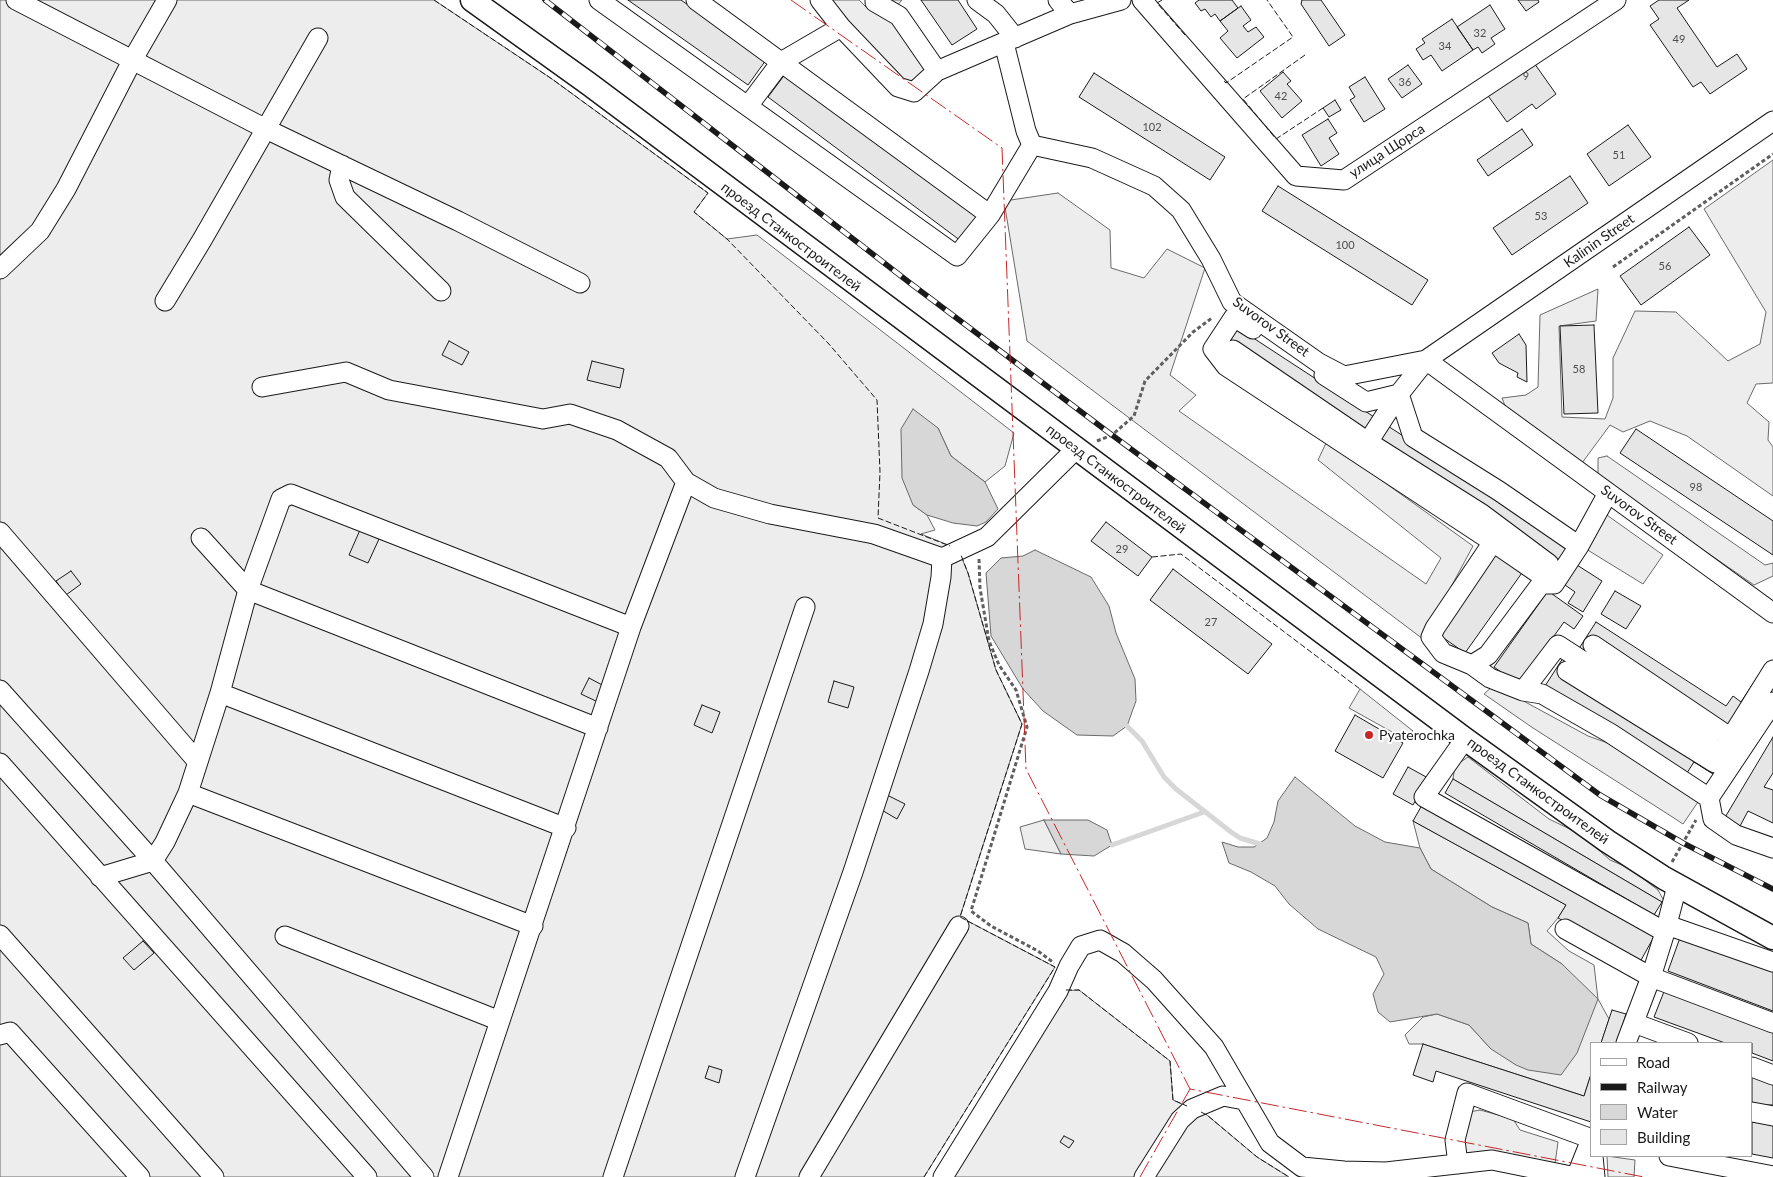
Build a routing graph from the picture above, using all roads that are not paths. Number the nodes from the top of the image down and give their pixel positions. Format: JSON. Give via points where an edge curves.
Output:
{"nodes":[{"id":1,"x":16,"y":0,"type":"edge"},
{"id":2,"x":167,"y":0,"type":"edge"},
{"id":3,"x":472,"y":0,"type":"edge"},
{"id":4,"x":599,"y":0,"type":"edge"},
{"id":5,"x":696,"y":0,"type":"edge"},
{"id":6,"x":820,"y":0,"type":"edge"},
{"id":7,"x":875,"y":0,"type":"edge"},
{"id":8,"x":977,"y":0,"type":"edge"},
{"id":9,"x":1120,"y":0,"type":"edge"},
{"id":10,"x":1142,"y":0,"type":"edge"},
{"id":11,"x":1616,"y":0,"type":"edge"},
{"id":12,"x":1064,"y":7,"type":"edge"},
{"id":13,"x":841,"y":27,"type":"junction"},
{"id":14,"x":318,"y":38,"type":"dead end"},
{"id":15,"x":1009,"y":40,"type":"junction"},
{"id":16,"x":133,"y":59,"type":"junction"},
{"id":17,"x":781,"y":62,"type":"junction"},
{"id":18,"x":937,"y":70,"type":"junction"},
{"id":19,"x":748,"y":106,"type":"junction"},
{"id":20,"x":1773,"y":121,"type":"edge"},
{"id":21,"x":266,"y":129,"type":"junction"},
{"id":22,"x":1032,"y":145,"type":"junction"},
{"id":23,"x":342,"y":165,"type":"junction"},
{"id":24,"x":990,"y":214,"type":"junction"},
{"id":25,"x":0,"y":269,"type":"edge"},
{"id":26,"x":580,"y":283,"type":"dead end"},
{"id":27,"x":442,"y":292,"type":"dead end"},
{"id":28,"x":165,"y":301,"type":"dead end"},
{"id":29,"x":1233,"y":350,"type":"dead end"},
{"id":30,"x":1426,"y":360,"type":"junction"},
{"id":31,"x":262,"y":387,"type":"dead end"},
{"id":32,"x":1399,"y":394,"type":"junction"},
{"id":33,"x":1368,"y":442,"type":"junction"},
{"id":34,"x":1076,"y":449,"type":"junction"},
{"id":35,"x":686,"y":482,"type":"junction"},
{"id":36,"x":1608,"y":493,"type":"junction"},
{"id":37,"x":0,"y":532,"type":"edge"},
{"id":38,"x":201,"y":538,"type":"dead end"},
{"id":39,"x":1492,"y":542,"type":"junction"},
{"id":40,"x":1579,"y":546,"type":"junction"},
{"id":41,"x":942,"y":558,"type":"junction"},
{"id":42,"x":1549,"y":564,"type":"dead end"},
{"id":43,"x":1554,"y":584,"type":"junction"},
{"id":44,"x":248,"y":590,"type":"junction"},
{"id":45,"x":805,"y":607,"type":"dead end"},
{"id":46,"x":1773,"y":613,"type":"edge"},
{"id":47,"x":632,"y":627,"type":"junction"},
{"id":48,"x":1592,"y":645,"type":"dead end"},
{"id":49,"x":1472,"y":665,"type":"junction"},
{"id":50,"x":1773,"y":670,"type":"edge"},
{"id":51,"x":1567,"y":671,"type":"dead end"},
{"id":52,"x":0,"y":690,"type":"edge"},
{"id":53,"x":1523,"y":691,"type":"junction"},
{"id":54,"x":220,"y":693,"type":"junction"},
{"id":55,"x":1773,"y":702,"type":"edge"},
{"id":56,"x":598,"y":728,"type":"junction"},
{"id":57,"x":1731,"y":738,"type":"junction"},
{"id":58,"x":1465,"y":739,"type":"junction"},
{"id":59,"x":1708,"y":742,"type":"dead end"},
{"id":60,"x":197,"y":762,"type":"junction"},
{"id":61,"x":0,"y":763,"type":"edge"},
{"id":62,"x":188,"y":793,"type":"junction"},
{"id":63,"x":1709,"y":798,"type":"junction"},
{"id":64,"x":566,"y":828,"type":"junction"},
{"id":65,"x":1773,"y":848,"type":"edge"},
{"id":66,"x":153,"y":861,"type":"junction"},
{"id":67,"x":100,"y":877,"type":"junction"},
{"id":68,"x":1672,"y":877,"type":"junction"},
{"id":69,"x":533,"y":926,"type":"junction"},
{"id":70,"x":960,"y":926,"type":"dead end"},
{"id":71,"x":1666,"y":928,"type":"junction"},
{"id":72,"x":1565,"y":929,"type":"dead end"},
{"id":73,"x":0,"y":935,"type":"edge"},
{"id":74,"x":285,"y":936,"type":"dead end"},
{"id":75,"x":1769,"y":936,"type":"edge"},
{"id":76,"x":1766,"y":960,"type":"edge"},
{"id":77,"x":1651,"y":977,"type":"junction"},
{"id":78,"x":500,"y":1021,"type":"junction"},
{"id":79,"x":1634,"y":1023,"type":"junction"},
{"id":80,"x":1773,"y":1023,"type":"edge"},
{"id":81,"x":0,"y":1036,"type":"edge"},
{"id":82,"x":1626,"y":1042,"type":"edge"},
{"id":83,"x":1685,"y":1042,"type":"edge"},
{"id":84,"x":1753,"y":1067,"type":"edge"},
{"id":85,"x":1773,"y":1075,"type":"edge"},
{"id":86,"x":1244,"y":1100,"type":"junction"},
{"id":87,"x":1753,"y":1112,"type":"edge"},
{"id":88,"x":1773,"y":1116,"type":"edge"},
{"id":89,"x":1590,"y":1137,"type":"edge"},
{"id":90,"x":1590,"y":1143,"type":"edge"},
{"id":91,"x":1593,"y":1157,"type":"edge"},
{"id":92,"x":1673,"y":1157,"type":"edge"},
{"id":93,"x":1458,"y":1164,"type":"junction"},
{"id":94,"x":1145,"y":1176,"type":"edge"},
{"id":95,"x":1773,"y":1176,"type":"edge"},
{"id":96,"x":140,"y":1177,"type":"edge"},
{"id":97,"x":214,"y":1177,"type":"edge"},
{"id":98,"x":367,"y":1177,"type":"edge"},
{"id":99,"x":424,"y":1177,"type":"edge"},
{"id":100,"x":448,"y":1177,"type":"edge"},
{"id":101,"x":612,"y":1177,"type":"edge"},
{"id":102,"x":745,"y":1177,"type":"edge"},
{"id":103,"x":809,"y":1177,"type":"edge"},
{"id":104,"x":943,"y":1177,"type":"edge"},
{"id":105,"x":1576,"y":1177,"type":"edge"},
{"id":106,"x":1595,"y":1177,"type":"edge"}],
"edges":[{"from":1,"to":16,"type":"street"},
{"from":2,"to":16,"type":"street"},
{"from":3,"to":34,"type":"main road","name":"проезд Станкостроителей"},
{"from":4,"to":19,"type":"street"},
{"from":5,"to":17,"type":"street"},
{"from":6,"to":13,"type":"street"},
{"from":7,"to":18,"type":"street","via":[[899,16]]},
{"from":8,"to":15,"type":"street","via":[[996,14]]},
{"from":9,"to":12,"type":"street"},
{"from":10,"to":11,"type":"street","name":"улица Щорса","via":[[1296,176],[1344,180]]},
{"from":12,"to":15,"type":"street"},
{"from":13,"to":17,"type":"street"},
{"from":13,"to":18,"type":"street","via":[[898,87],[914,92]]},
{"from":14,"to":21,"type":"street"},
{"from":15,"to":18,"type":"street"},
{"from":15,"to":22,"type":"street","via":[[1026,131]]},
{"from":16,"to":21,"type":"street"},
{"from":16,"to":25,"type":"street","via":[[66,189],[40,232]]},
{"from":17,"to":19,"type":"street"},
{"from":17,"to":24,"type":"street"},
{"from":19,"to":24,"type":"street","via":[[957,256]]},
{"from":20,"to":30,"type":"street","name":"Kalinin Street"},
{"from":21,"to":23,"type":"street"},
{"from":21,"to":28,"type":"street"},
{"from":22,"to":24,"type":"street"},
{"from":22,"to":30,"type":"street","name":"Suvorov Street","via":[[1092,158],[1154,186],[1181,210],[1232,302],[1319,363],[1344,376]]},
{"from":23,"to":26,"type":"street"},
{"from":23,"to":27,"type":"street","via":[[339,180],[345,197]]},
{"from":29,"to":33,"type":"street"},
{"from":30,"to":32,"type":"street"},
{"from":30,"to":36,"type":"street","name":"Suvorov Street"},
{"from":31,"to":35,"type":"street","via":[[346,372],[389,390],[543,419],[570,414],[617,430],[668,458]]},
{"from":32,"to":33,"type":"street"},
{"from":32,"to":39,"type":"street","via":[[1366,402],[1234,317],[1213,349],[1226,366]]},
{"from":32,"to":40,"type":"street","via":[[1413,438]]},
{"from":33,"to":42,"type":"street","via":[[1482,514]]},
{"from":34,"to":41,"type":"street","via":[[988,537]]},
{"from":34,"to":58,"type":"main road","name":"проезд Станкостроителей"},
{"from":35,"to":41,"type":"street","via":[[714,498],[770,514],[874,534]]},
{"from":35,"to":47,"type":"street"},
{"from":36,"to":40,"type":"street"},
{"from":36,"to":46,"type":"street","name":"Suvorov Street"},
{"from":37,"to":60,"type":"street"},
{"from":38,"to":44,"type":"street"},
{"from":39,"to":43,"type":"street"},
{"from":39,"to":49,"type":"street","via":[[1431,637],[1443,653]]},
{"from":40,"to":43,"type":"street"},
{"from":41,"to":102,"type":"street","via":[[933,624],[919,671],[850,881]]},
{"from":43,"to":49,"type":"street","via":[[1541,584],[1488,655]]},
{"from":44,"to":47,"type":"street","via":[[281,498],[291,494]]},
{"from":44,"to":54,"type":"street"},
{"from":44,"to":56,"type":"street"},
{"from":45,"to":101,"type":"street"},
{"from":47,"to":56,"type":"street"},
{"from":48,"to":57,"type":"street"},
{"from":49,"to":53,"type":"street","via":[[1490,678]]},
{"from":50,"to":57,"type":"street"},
{"from":51,"to":57,"type":"street","via":[[1715,763]]},
{"from":52,"to":66,"type":"street"},
{"from":53,"to":59,"type":"street","via":[[1558,645]]},
{"from":53,"to":63,"type":"street","via":[[1542,694],[1610,733]]},
{"from":54,"to":60,"type":"street"},
{"from":54,"to":64,"type":"street"},
{"from":55,"to":63,"type":"street"},
{"from":56,"to":64,"type":"street"},
{"from":58,"to":68,"type":"main road","name":"проезд Станкостроителей","via":[[1607,841]]},
{"from":58,"to":71,"type":"street","via":[[1424,797]]},
{"from":60,"to":62,"type":"street"},
{"from":61,"to":67,"type":"street"},
{"from":62,"to":66,"type":"street"},
{"from":62,"to":69,"type":"street"},
{"from":63,"to":65,"type":"street","via":[[1712,819],[1736,836]]},
{"from":64,"to":69,"type":"street"},
{"from":66,"to":67,"type":"street"},
{"from":66,"to":99,"type":"street"},
{"from":67,"to":98,"type":"street"},
{"from":68,"to":71,"type":"street"},
{"from":68,"to":75,"type":"main road","name":"проезд Станкостроителей"},
{"from":69,"to":78,"type":"street"},
{"from":70,"to":103,"type":"street"},
{"from":71,"to":76,"type":"street"},
{"from":71,"to":77,"type":"street"},
{"from":72,"to":77,"type":"street"},
{"from":73,"to":97,"type":"street"},
{"from":74,"to":78,"type":"street"},
{"from":75,"to":76,"type":"street"},
{"from":77,"to":79,"type":"street"},
{"from":77,"to":80,"type":"street"},
{"from":78,"to":100,"type":"street"},
{"from":79,"to":82,"type":"street"},
{"from":79,"to":83,"type":"street"},
{"from":81,"to":96,"type":"street","via":[[10,1032]]},
{"from":84,"to":85,"type":"street"},
{"from":86,"to":93,"type":"street","via":[[1270,1143],[1302,1166],[1386,1172]]},
{"from":86,"to":94,"type":"street","via":[[1223,1096],[1192,1109],[1180,1120]]},
{"from":86,"to":104,"type":"street","via":[[1214,1047],[1161,988],[1123,953],[1100,940],[1081,946],[1058,990]]},
{"from":87,"to":88,"type":"street"},
{"from":89,"to":93,"type":"street","via":[[1467,1093],[1455,1140]]},
{"from":90,"to":105,"type":"street"},
{"from":91,"to":106,"type":"street"},
{"from":92,"to":95,"type":"street"},
{"from":93,"to":105,"type":"street","via":[[1492,1160]]}]}
